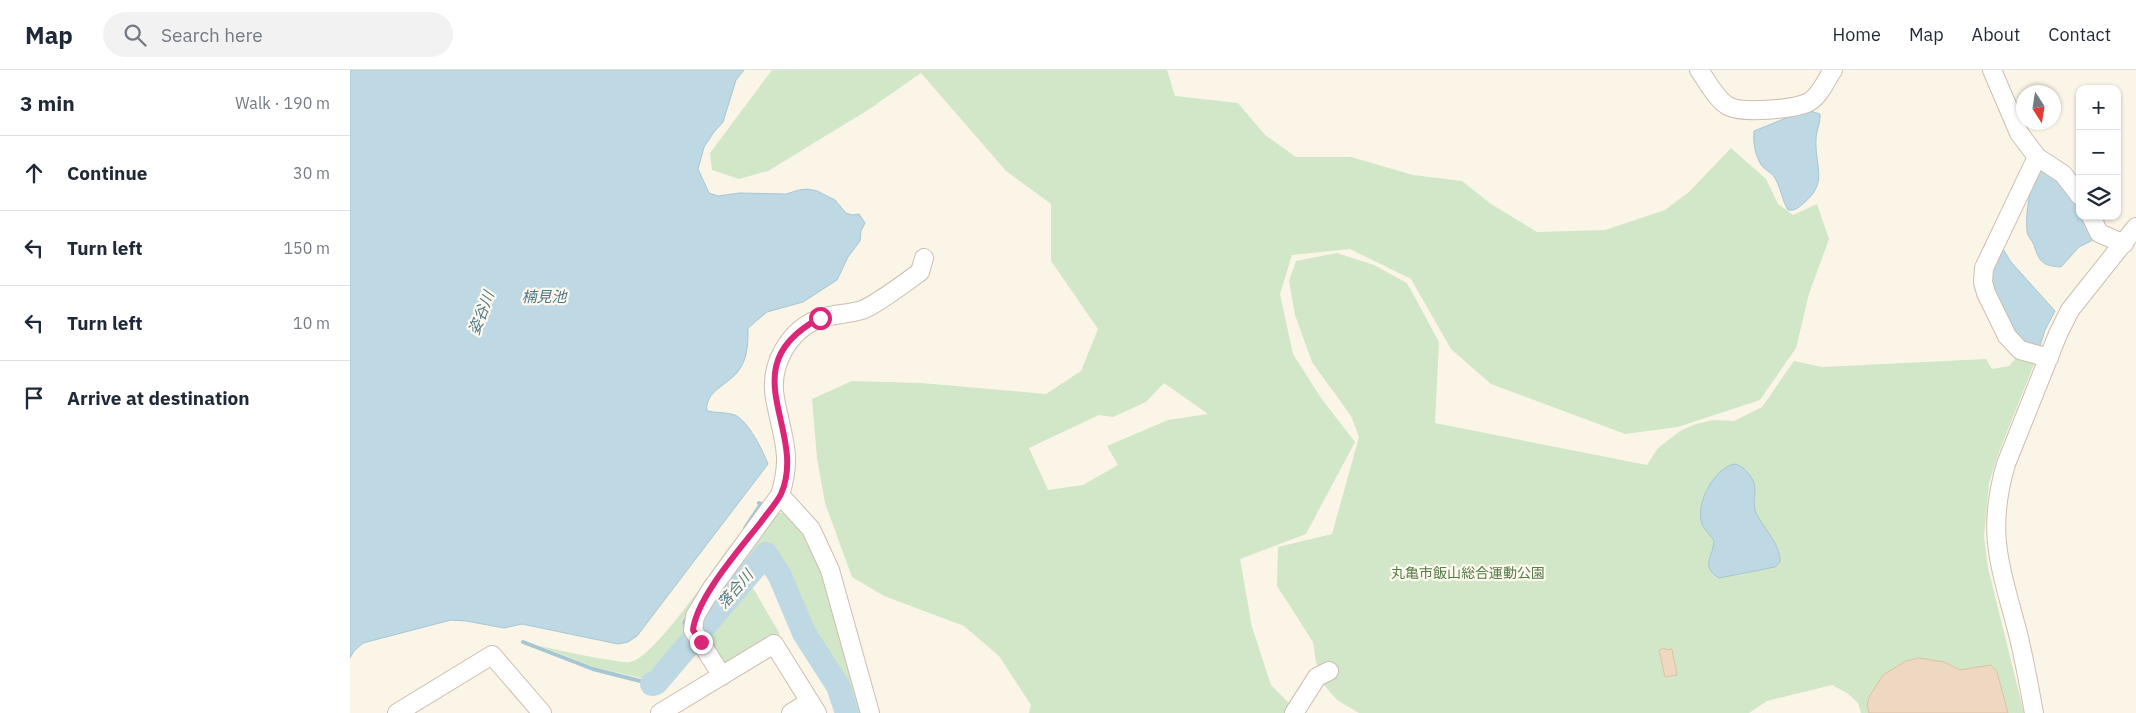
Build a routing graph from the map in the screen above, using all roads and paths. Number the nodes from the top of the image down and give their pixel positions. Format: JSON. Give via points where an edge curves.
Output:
{"nodes":[{"id":1,"x":1699,"y":70,"type":"edge"},
{"id":2,"x":1833,"y":70,"type":"edge"},
{"id":3,"x":1992,"y":70,"type":"edge"},
{"id":4,"x":2037,"y":157,"type":"junction"},
{"id":5,"x":2076,"y":191,"type":"edge"},
{"id":6,"x":2093,"y":220,"type":"edge"},
{"id":7,"x":2136,"y":227,"type":"edge"},
{"id":8,"x":2124,"y":244,"type":"junction"},
{"id":9,"x":924,"y":258,"type":"dead end"},
{"id":10,"x":2049,"y":358,"type":"junction"},
{"id":11,"x":780,"y":495,"type":"junction"},
{"id":12,"x":1329,"y":671,"type":"dead end"},
{"id":13,"x":722,"y":676,"type":"junction"},
{"id":14,"x":813,"y":707,"type":"edge"},
{"id":15,"x":535,"y":710,"type":"edge"},
{"id":16,"x":397,"y":713,"type":"edge"},
{"id":17,"x":660,"y":713,"type":"edge"},
{"id":18,"x":790,"y":713,"type":"edge"},
{"id":19,"x":870,"y":713,"type":"edge"},
{"id":20,"x":1294,"y":713,"type":"edge"},
{"id":21,"x":2034,"y":713,"type":"edge"}],
"edges":[{"from":1,"to":2,"type":"street","via":[[1727,105],[1756,112],[1808,103]]},
{"from":3,"to":4,"type":"street","via":[[2019,133]]},
{"from":4,"to":5,"type":"street","via":[[2063,174]]},
{"from":4,"to":10,"type":"street","via":[[1984,268],[1983,282],[2007,336],[2020,350]]},
{"from":6,"to":8,"type":"street","via":[[2099,233]]},
{"from":7,"to":8,"type":"street"},
{"from":8,"to":10,"type":"street","via":[[2070,310]]},
{"from":9,"to":11,"type":"street","via":[[920,272],[864,310],[820,318],[785,346],[774,385],[787,453],[786,477]]},
{"from":10,"to":21,"type":"street","via":[[2006,464],[1996,521],[1998,556]]},
{"from":11,"to":13,"type":"street","via":[[695,616],[697,636]]},
{"from":11,"to":19,"type":"street","via":[[811,529],[830,570]]},
{"from":12,"to":20,"type":"street","via":[[1317,677]]},
{"from":13,"to":14,"type":"street","via":[[774,644]]},
{"from":13,"to":17,"type":"street"},
{"from":14,"to":18,"type":"street"},
{"from":15,"to":16,"type":"street","via":[[492,655]]}]}
